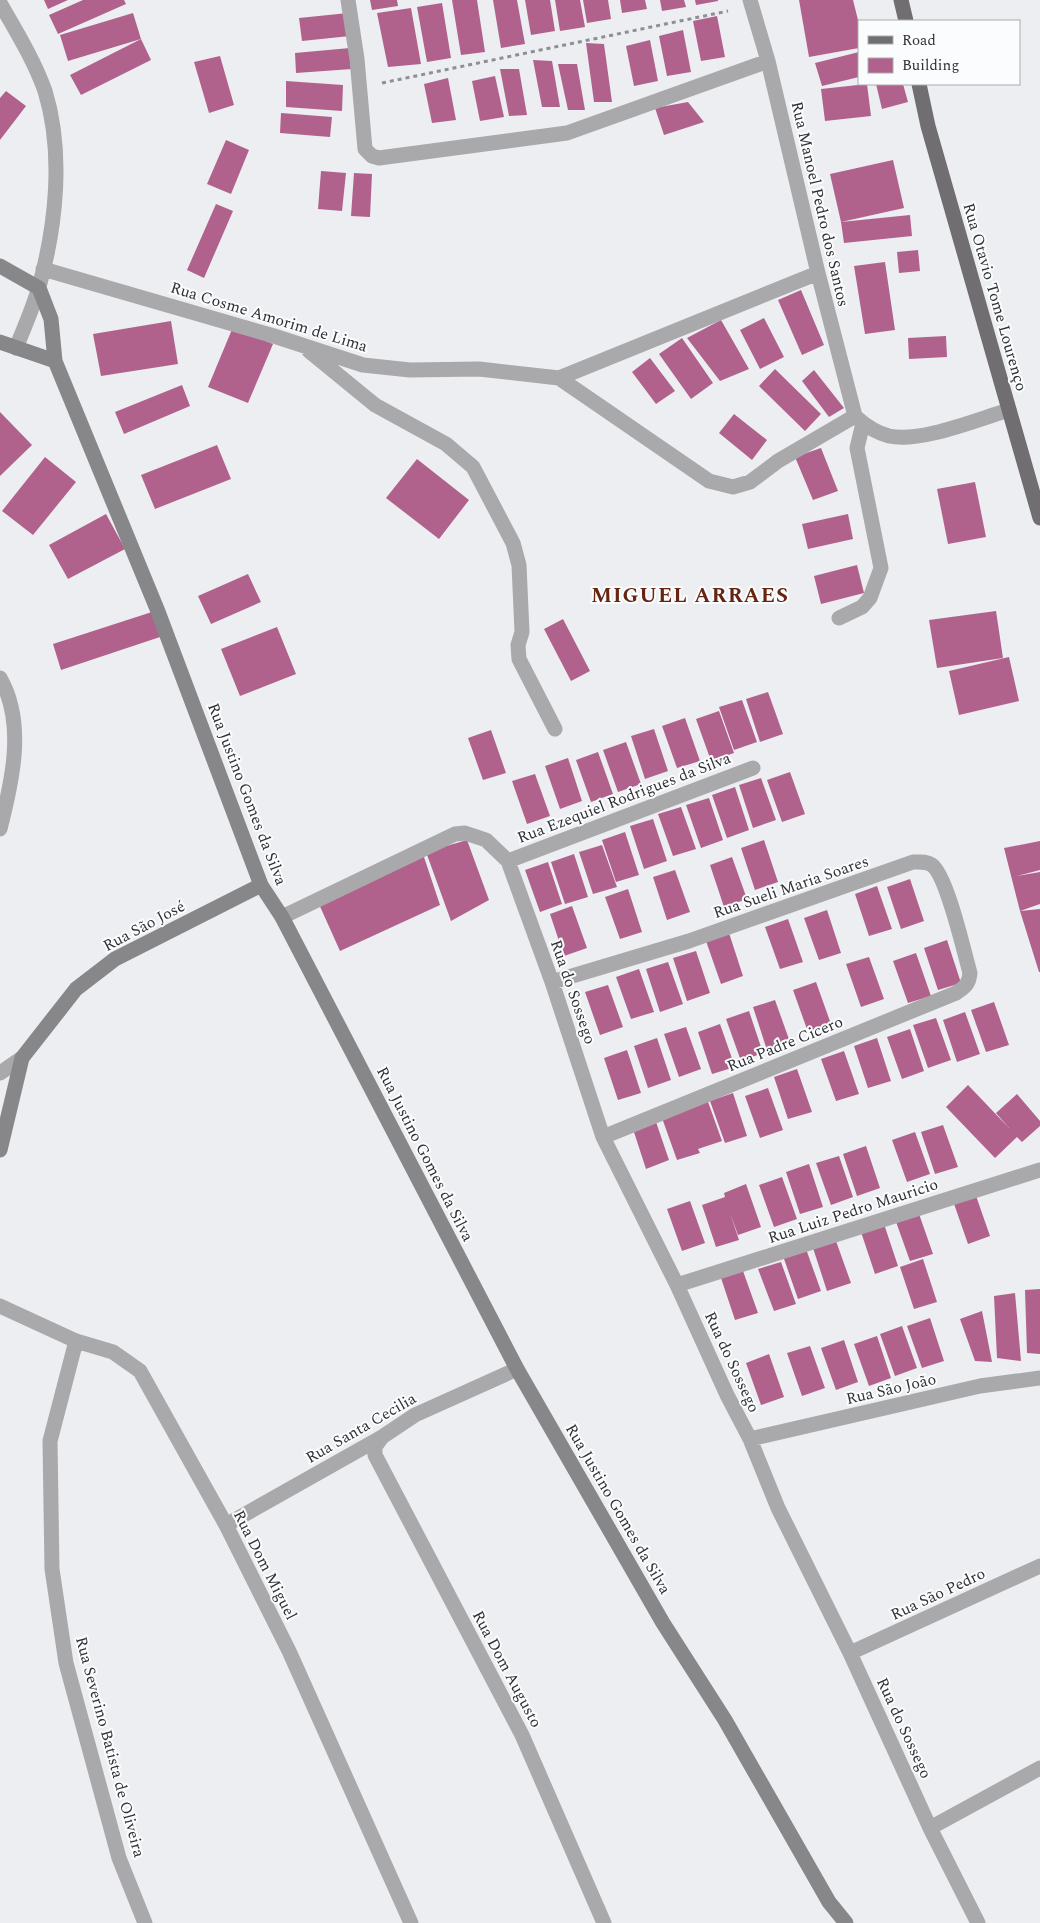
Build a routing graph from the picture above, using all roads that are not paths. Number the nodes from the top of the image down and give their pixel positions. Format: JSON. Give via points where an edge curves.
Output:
{"nodes":[{"id":1,"x":348,"y":0,"type":"edge"},
{"id":2,"x":901,"y":0,"type":"edge"},
{"id":3,"x":0,"y":3,"type":"edge"},
{"id":4,"x":750,"y":3,"type":"edge"},
{"id":5,"x":906,"y":20,"type":"edge"},
{"id":6,"x":768,"y":61,"type":"junction"},
{"id":7,"x":919,"y":85,"type":"edge"},
{"id":8,"x":0,"y":266,"type":"edge"},
{"id":9,"x":43,"y":269,"type":"junction"},
{"id":10,"x":818,"y":273,"type":"junction"},
{"id":11,"x":39,"y":288,"type":"junction"},
{"id":12,"x":0,"y":342,"type":"edge"},
{"id":13,"x":301,"y":345,"type":"junction"},
{"id":14,"x":16,"y":348,"type":"junction"},
{"id":15,"x":55,"y":361,"type":"junction"},
{"id":16,"x":560,"y":378,"type":"junction"},
{"id":17,"x":1009,"y":410,"type":"junction"},
{"id":18,"x":859,"y":420,"type":"junction"},
{"id":19,"x":1040,"y":518,"type":"edge"},
{"id":20,"x":839,"y":618,"type":"dead end"},
{"id":21,"x":0,"y":678,"type":"edge"},
{"id":22,"x":556,"y":729,"type":"dead end"},
{"id":23,"x":753,"y":768,"type":"dead end"},
{"id":24,"x":0,"y":829,"type":"edge"},
{"id":25,"x":508,"y":862,"type":"junction"},
{"id":26,"x":261,"y":886,"type":"junction"},
{"id":27,"x":282,"y":917,"type":"junction"},
{"id":28,"x":970,"y":973,"type":"joint"},
{"id":29,"x":552,"y":982,"type":"junction"},
{"id":30,"x":22,"y":1058,"type":"junction"},
{"id":31,"x":0,"y":1073,"type":"edge"},
{"id":32,"x":603,"y":1137,"type":"junction"},
{"id":33,"x":0,"y":1150,"type":"edge"},
{"id":34,"x":1040,"y":1170,"type":"edge"},
{"id":35,"x":677,"y":1285,"type":"junction"},
{"id":36,"x":0,"y":1306,"type":"edge"},
{"id":37,"x":76,"y":1341,"type":"junction"},
{"id":38,"x":517,"y":1369,"type":"junction"},
{"id":39,"x":1040,"y":1378,"type":"edge"},
{"id":40,"x":382,"y":1437,"type":"junction"},
{"id":41,"x":750,"y":1439,"type":"junction"},
{"id":42,"x":226,"y":1525,"type":"junction"},
{"id":43,"x":1040,"y":1566,"type":"edge"},
{"id":44,"x":850,"y":1653,"type":"junction"},
{"id":45,"x":1040,"y":1768,"type":"edge"},
{"id":46,"x":930,"y":1828,"type":"junction"},
{"id":47,"x":145,"y":1923,"type":"edge"},
{"id":48,"x":411,"y":1923,"type":"edge"},
{"id":49,"x":604,"y":1923,"type":"edge"},
{"id":50,"x":846,"y":1923,"type":"edge"},
{"id":51,"x":978,"y":1923,"type":"edge"}],
"edges":[{"from":1,"to":6,"type":"street","via":[[366,149],[379,158],[567,132]]},
{"from":2,"to":5,"type":"main road"},
{"from":3,"to":9,"type":"street","via":[[27,49],[45,92],[55,141],[53,221]]},
{"from":4,"to":6,"type":"street","name":"Rua Manoel Pedro dos Santos"},
{"from":6,"to":10,"type":"street","name":"Rua Manoel Pedro dos Santos"},
{"from":7,"to":17,"type":"main road","name":"Rua Otavio Tome Lourenço"},
{"from":8,"to":11,"type":"street"},
{"from":9,"to":11,"type":"street"},
{"from":9,"to":13,"type":"street","name":"Rua Cosme Amorim de Lima"},
{"from":10,"to":16,"type":"street"},
{"from":10,"to":18,"type":"street","name":"Rua Manoel Pedro dos Santos"},
{"from":11,"to":14,"type":"street"},
{"from":11,"to":15,"type":"street","name":"Rua Justino Gomes da Silva","via":[[52,320]]},
{"from":12,"to":14,"type":"street"},
{"from":13,"to":16,"type":"street","name":"Rua Cosme Amorim de Lima","via":[[363,365],[410,370],[479,370]]},
{"from":13,"to":22,"type":"street","via":[[375,405],[446,444],[472,467],[513,543],[519,565],[522,632],[518,645],[519,659]]},
{"from":14,"to":15,"type":"street"},
{"from":15,"to":26,"type":"street","name":"Rua Justino Gomes da Silva","via":[[157,609]]},
{"from":16,"to":18,"type":"street","name":"Rua Cosme Amorim de Lima","via":[[709,481],[733,486],[750,482],[778,461]]},
{"from":17,"to":18,"type":"street","via":[[919,437],[890,436],[869,428]]},
{"from":17,"to":19,"type":"main road","name":"Rua Otavio Tome Lourenço"},
{"from":18,"to":20,"type":"street","via":[[857,448],[881,568],[870,598],[862,607]]},
{"from":21,"to":24,"type":"street","via":[[7,690],[15,750]]},
{"from":23,"to":25,"type":"street","name":"Rua Ezequiel Rodrigues da Silva"},
{"from":25,"to":27,"type":"street","name":"Rua do Sossego","via":[[486,840],[465,833],[455,834]]},
{"from":25,"to":29,"type":"street","name":"Rua do Sossego"},
{"from":26,"to":27,"type":"street","name":"Rua Justino Gomes da Silva"},
{"from":26,"to":30,"type":"street","name":"Rua São José","via":[[115,959],[76,989]]},
{"from":27,"to":38,"type":"street","name":"Rua Justino Gomes da Silva"},
{"from":28,"to":29,"type":"street","name":"Rua Sueli Maria Soares","via":[[942,880],[931,865],[913,862],[689,941]]},
{"from":28,"to":32,"type":"street","name":"Rua Padre Cicero","via":[[969,982],[956,993]]},
{"from":29,"to":32,"type":"street","name":"Rua do Sossego"},
{"from":30,"to":31,"type":"street"},
{"from":30,"to":33,"type":"street","name":"Rua São José"},
{"from":32,"to":35,"type":"street","name":"Rua do Sossego"},
{"from":34,"to":35,"type":"street","name":"Rua Luiz Pedro Mauricio"},
{"from":35,"to":41,"type":"street","name":"Rua do Sossego"},
{"from":36,"to":37,"type":"street","name":"Rua Dom Miguel"},
{"from":37,"to":42,"type":"street","name":"Rua Dom Miguel","via":[[113,1352],[140,1371]]},
{"from":37,"to":47,"type":"street","name":"Rua Severino Batista de Oliveira","via":[[50,1441],[52,1569],[66,1663],[119,1858]]},
{"from":38,"to":40,"type":"street","name":"Rua Santa Cecilia","via":[[415,1415]]},
{"from":38,"to":50,"type":"street","name":"Rua Justino Gomes da Silva","via":[[663,1623],[726,1720],[829,1902]]},
{"from":39,"to":41,"type":"street","name":"Rua São João","via":[[980,1386]]},
{"from":40,"to":42,"type":"street","name":"Rua Santa Cecilia"},
{"from":40,"to":49,"type":"street","name":"Rua Dom Augusto","via":[[375,1447],[375,1455],[522,1735]]},
{"from":41,"to":44,"type":"street","name":"Rua do Sossego","via":[[778,1508]]},
{"from":42,"to":48,"type":"street","name":"Rua Dom Miguel","via":[[289,1652]]},
{"from":43,"to":44,"type":"street","name":"Rua São Pedro"},
{"from":44,"to":46,"type":"street","name":"Rua do Sossego"},
{"from":45,"to":46,"type":"street"},
{"from":46,"to":51,"type":"street","name":"Rua do Sossego"}]}
